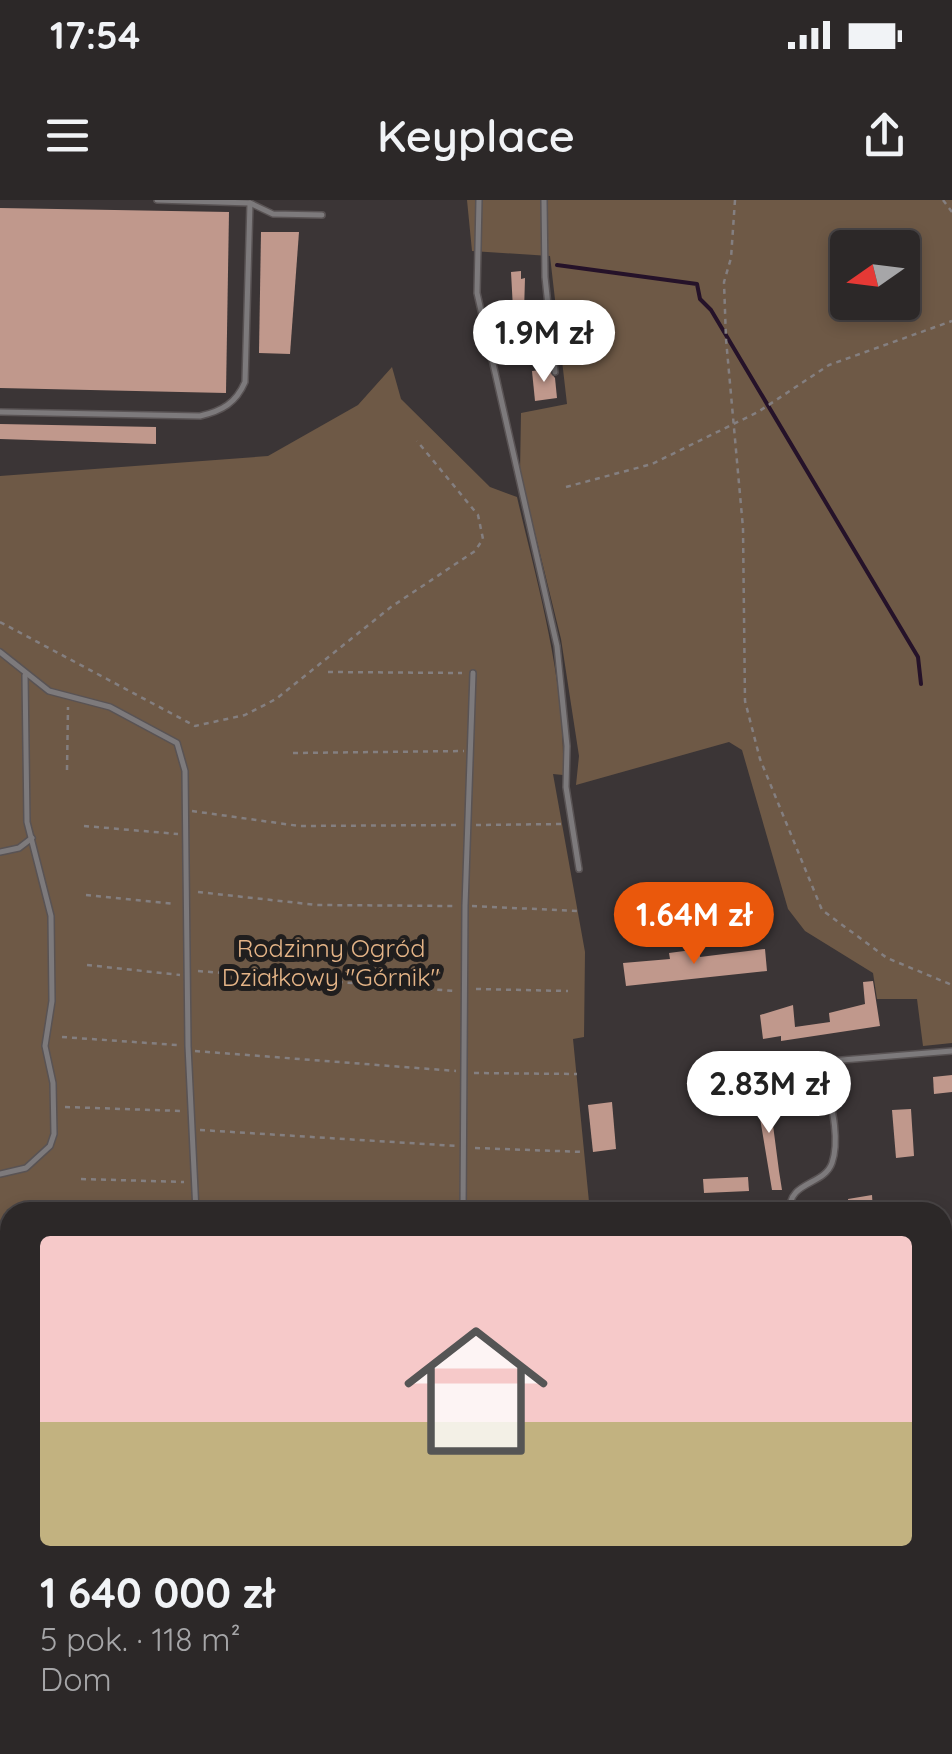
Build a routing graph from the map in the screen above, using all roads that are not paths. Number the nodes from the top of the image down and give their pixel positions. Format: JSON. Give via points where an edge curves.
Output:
{"nodes":[{"id":1,"x":158,"y":200,"type":"edge"},
{"id":2,"x":480,"y":200,"type":"edge"},
{"id":3,"x":544,"y":200,"type":"edge"},
{"id":4,"x":250,"y":203,"type":"junction"},
{"id":5,"x":322,"y":215,"type":"dead end"},
{"id":6,"x":555,"y":372,"type":"dead end"},
{"id":7,"x":0,"y":412,"type":"edge"},
{"id":8,"x":0,"y":652,"type":"edge"},
{"id":9,"x":473,"y":673,"type":"road end"},
{"id":10,"x":25,"y":675,"type":"junction"},
{"id":11,"x":32,"y":838,"type":"junction"},
{"id":12,"x":0,"y":852,"type":"edge"},
{"id":13,"x":580,"y":869,"type":"dead end"},
{"id":14,"x":952,"y":1051,"type":"edge"},
{"id":15,"x":822,"y":1062,"type":"junction"},
{"id":16,"x":780,"y":1065,"type":"dead end"},
{"id":17,"x":0,"y":1177,"type":"edge"},
{"id":18,"x":196,"y":1202,"type":"edge"},
{"id":19,"x":463,"y":1202,"type":"edge"},
{"id":20,"x":789,"y":1202,"type":"edge"}],
"edges":[{"from":1,"to":4,"type":"lane"},
{"from":2,"to":13,"type":"lane","via":[[477,293],[557,646],[566,787]]},
{"from":3,"to":6,"type":"lane"},
{"from":4,"to":5,"type":"lane","via":[[273,214]]},
{"from":4,"to":7,"type":"lane","via":[[245,382],[233,402],[200,416]]},
{"from":8,"to":10,"type":"lane"},
{"from":9,"to":19,"type":"lane"},
{"from":10,"to":11,"type":"lane","via":[[24,780]]},
{"from":10,"to":18,"type":"lane","via":[[49,691],[110,707],[171,737],[185,771]]},
{"from":11,"to":12,"type":"lane"},
{"from":11,"to":17,"type":"lane","via":[[52,916],[45,1046],[54,1134],[43,1154]]},
{"from":14,"to":15,"type":"lane"},
{"from":15,"to":16,"type":"lane"},
{"from":15,"to":20,"type":"lane","via":[[835,1150],[831,1167]]}]}
